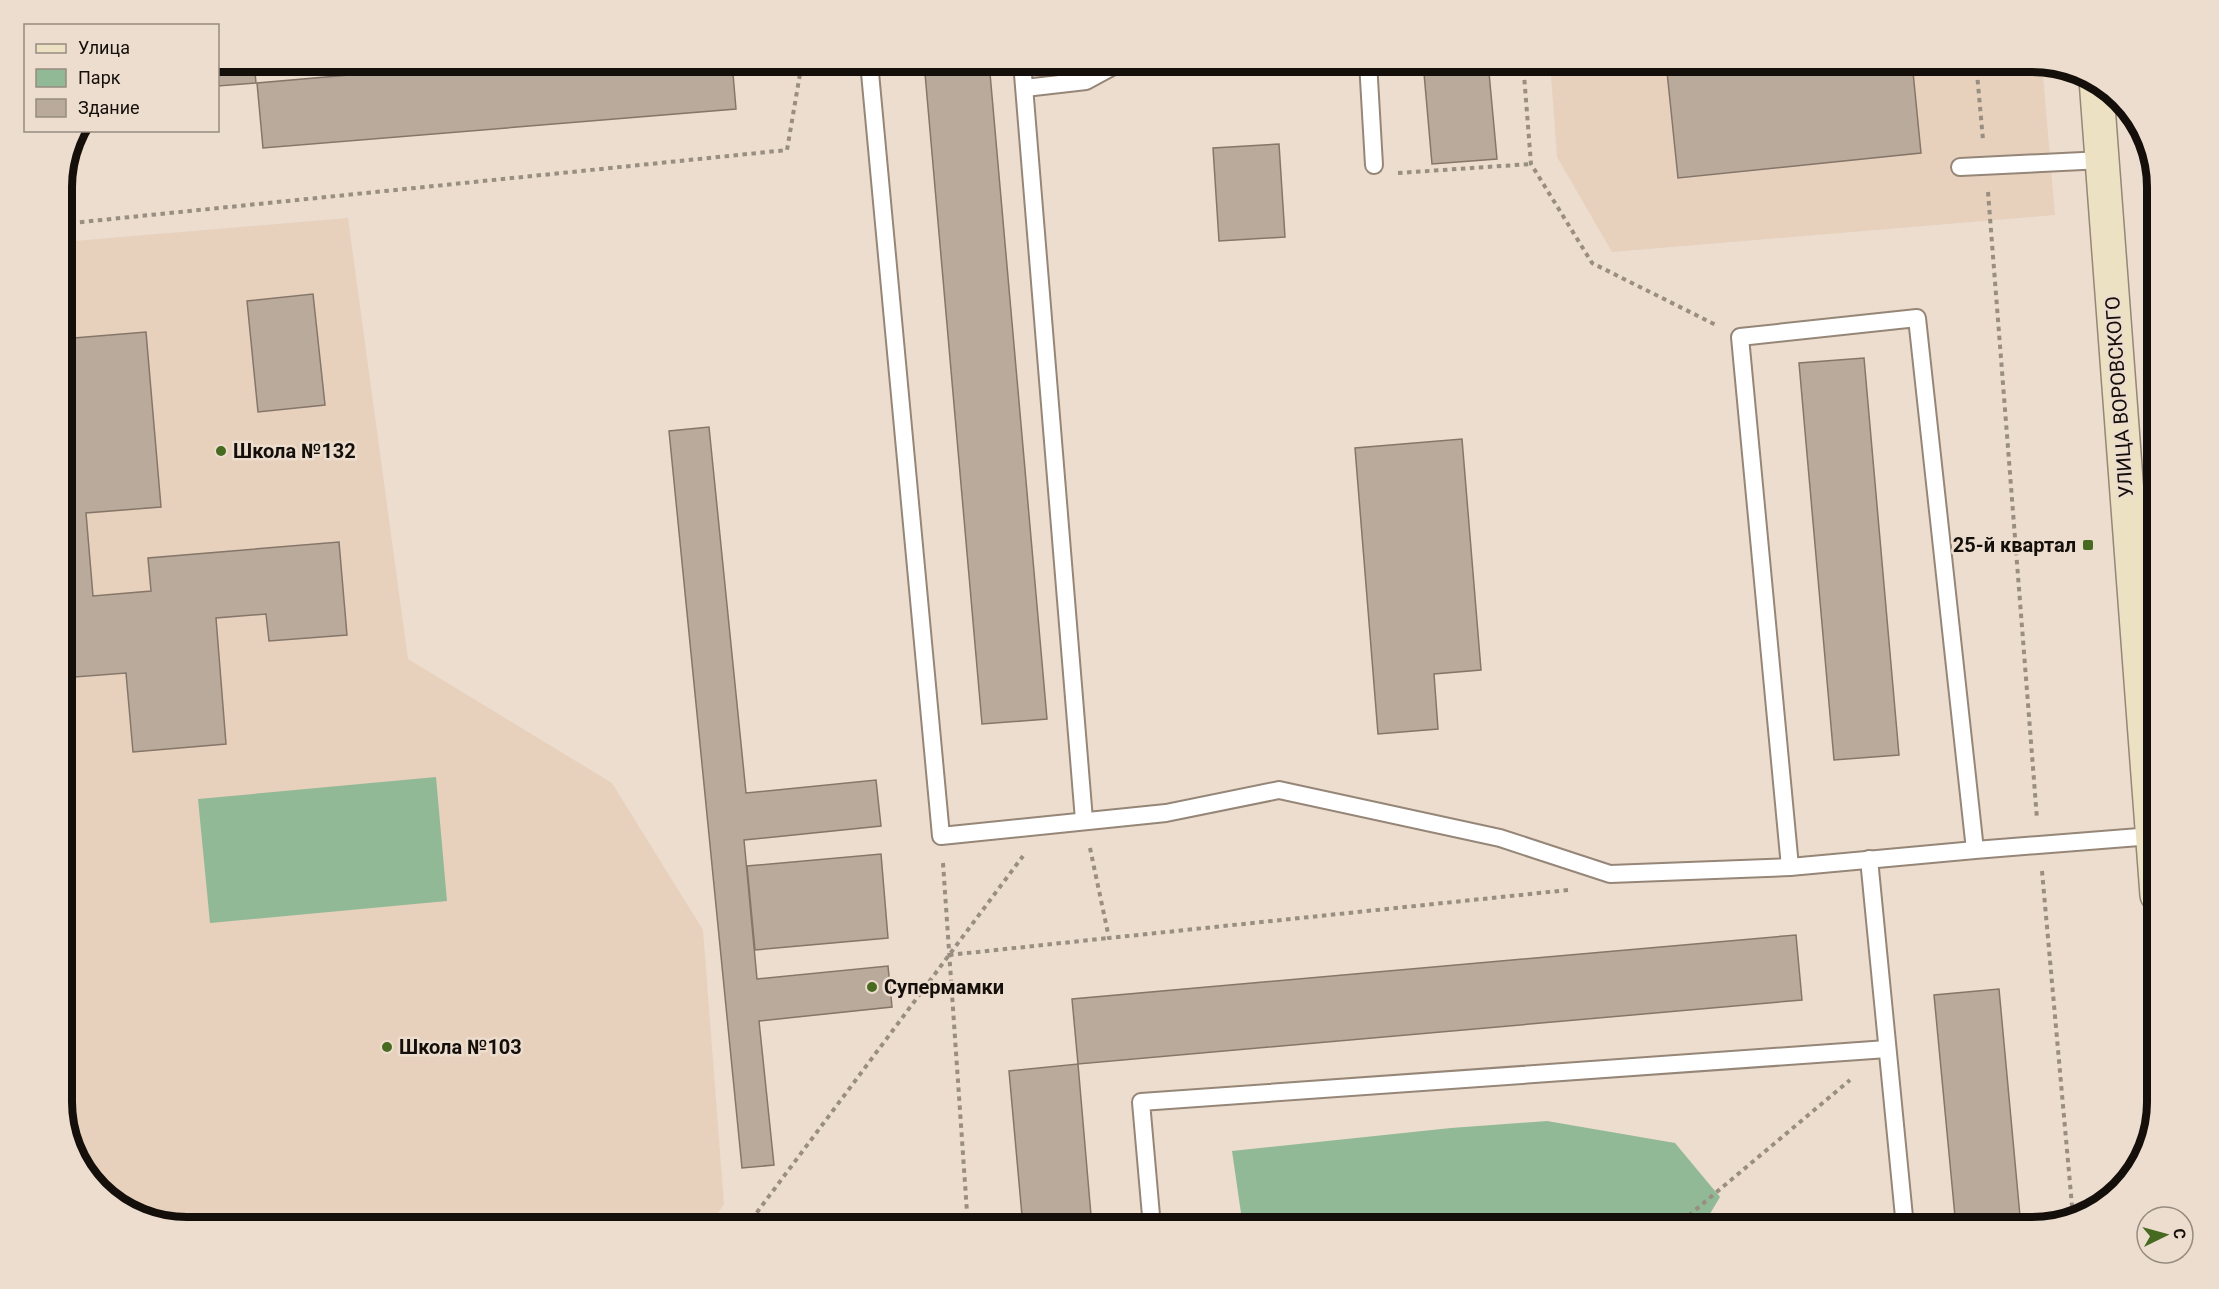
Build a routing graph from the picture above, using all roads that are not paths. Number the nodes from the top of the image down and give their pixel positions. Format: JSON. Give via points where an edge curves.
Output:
{"nodes":[{"id":1,"x":870,"y":72,"type":"edge"},
{"id":2,"x":1024,"y":72,"type":"edge"},
{"id":3,"x":1103,"y":72,"type":"edge"},
{"id":4,"x":1369,"y":72,"type":"edge"},
{"id":5,"x":1025,"y":88,"type":"junction"},
{"id":6,"x":2097,"y":92,"type":"edge"},
{"id":7,"x":2103,"y":160,"type":"junction"},
{"id":8,"x":1374,"y":165,"type":"road end"},
{"id":9,"x":1960,"y":167,"type":"dead end"},
{"id":10,"x":2147,"y":731,"type":"edge"},
{"id":11,"x":1084,"y":820,"type":"junction"},
{"id":12,"x":2147,"y":836,"type":"edge"},
{"id":13,"x":1975,"y":850,"type":"junction"},
{"id":14,"x":1869,"y":859,"type":"junction"},
{"id":15,"x":1790,"y":867,"type":"junction"},
{"id":16,"x":1887,"y":1049,"type":"junction"},
{"id":17,"x":1151,"y":1217,"type":"edge"},
{"id":18,"x":1904,"y":1217,"type":"edge"}],
"edges":[{"from":1,"to":11,"type":"lane","via":[[941,836]]},
{"from":2,"to":5,"type":"lane"},
{"from":3,"to":5,"type":"lane","via":[[1086,81]]},
{"from":4,"to":8,"type":"lane"},
{"from":5,"to":11,"type":"lane"},
{"from":6,"to":7,"type":"street","name":"УЛИЦА ВОРОВСКОГО"},
{"from":7,"to":9,"type":"lane"},
{"from":7,"to":10,"type":"street","name":"УЛИЦА ВОРОВСКОГО"},
{"from":11,"to":15,"type":"lane","via":[[1166,813],[1279,790],[1500,838],[1610,874]]},
{"from":12,"to":13,"type":"lane"},
{"from":13,"to":14,"type":"lane"},
{"from":13,"to":15,"type":"lane","via":[[1917,318],[1740,337]]},
{"from":14,"to":15,"type":"lane"},
{"from":14,"to":16,"type":"lane"},
{"from":16,"to":17,"type":"lane","via":[[1142,1102]]},
{"from":16,"to":18,"type":"lane"}]}
